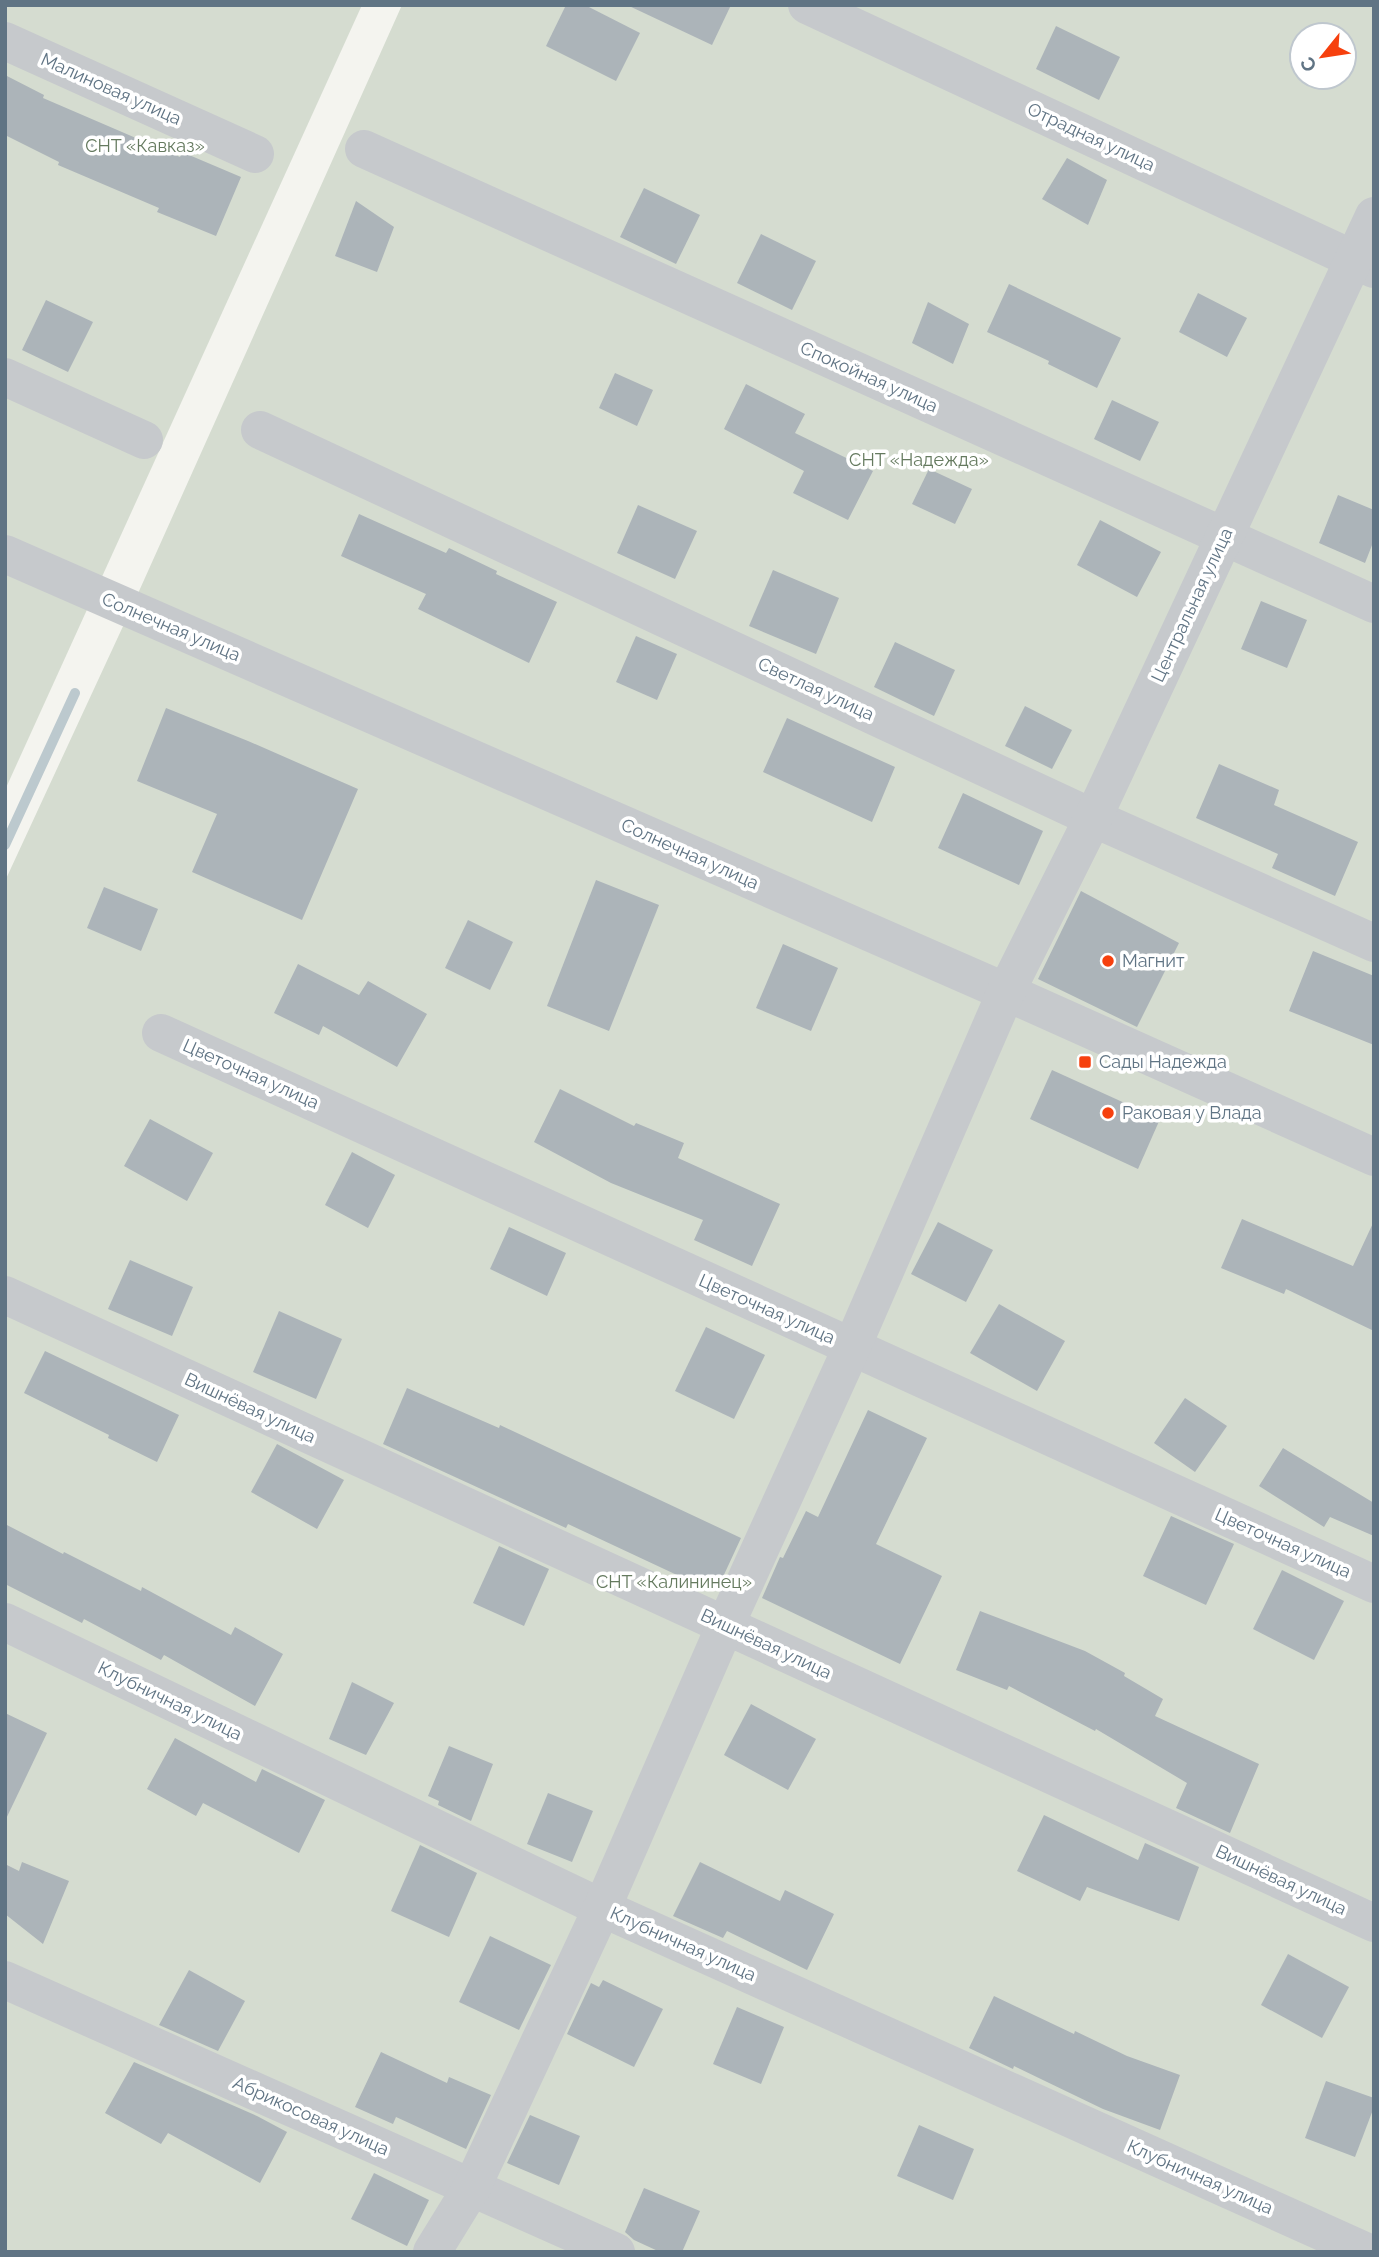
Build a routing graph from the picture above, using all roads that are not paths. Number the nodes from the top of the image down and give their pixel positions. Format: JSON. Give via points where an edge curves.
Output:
{"nodes":[{"id":1,"x":807,"y":5,"type":"edge"},
{"id":2,"x":5,"y":41,"type":"edge"},
{"id":3,"x":364,"y":149,"type":"dead end"},
{"id":4,"x":255,"y":154,"type":"dead end"},
{"id":5,"x":1374,"y":216,"type":"edge"},
{"id":6,"x":1363,"y":264,"type":"edge"},
{"id":7,"x":5,"y":377,"type":"edge"},
{"id":8,"x":260,"y":429,"type":"dead end"},
{"id":9,"x":144,"y":440,"type":"dead end"},
{"id":10,"x":1224,"y":537,"type":"junction"},
{"id":11,"x":5,"y":554,"type":"edge"},
{"id":12,"x":1374,"y":604,"type":"edge"},
{"id":13,"x":1093,"y":818,"type":"junction"},
{"id":14,"x":1374,"y":943,"type":"edge"},
{"id":15,"x":1006,"y":992,"type":"junction"},
{"id":16,"x":161,"y":1033,"type":"dead end"},
{"id":17,"x":1374,"y":1157,"type":"edge"},
{"id":18,"x":5,"y":1295,"type":"edge"},
{"id":19,"x":852,"y":1347,"type":"junction"},
{"id":20,"x":1374,"y":1584,"type":"edge"},
{"id":21,"x":5,"y":1622,"type":"edge"},
{"id":22,"x":725,"y":1626,"type":"junction"},
{"id":23,"x":602,"y":1908,"type":"junction"},
{"id":24,"x":1374,"y":1923,"type":"edge"},
{"id":25,"x":5,"y":1980,"type":"edge"},
{"id":26,"x":472,"y":2187,"type":"junction"},
{"id":27,"x":432,"y":2252,"type":"edge"},
{"id":28,"x":616,"y":2252,"type":"edge"},
{"id":29,"x":1367,"y":2252,"type":"edge"}],
"edges":[{"from":1,"to":6,"type":"street","name":"Отрадная улица"},
{"from":2,"to":4,"type":"street","name":"Малиновая улица"},
{"from":3,"to":10,"type":"street","name":"Спокойная улица"},
{"from":5,"to":6,"type":"street","name":"Центральная улица"},
{"from":6,"to":10,"type":"street","name":"Центральная улица"},
{"from":7,"to":9,"type":"street"},
{"from":8,"to":13,"type":"street","name":"Светлая улица"},
{"from":10,"to":12,"type":"street","name":"Спокойная улица"},
{"from":10,"to":13,"type":"street","name":"Центральная улица"},
{"from":11,"to":15,"type":"street","name":"Солнечная улица"},
{"from":13,"to":14,"type":"street","name":"Светлая улица"},
{"from":13,"to":15,"type":"street","name":"Центральная улица"},
{"from":15,"to":17,"type":"street","name":"Солнечная улица"},
{"from":15,"to":19,"type":"street","name":"Центральная улица"},
{"from":16,"to":19,"type":"street","name":"Цветочная улица"},
{"from":18,"to":22,"type":"street","name":"Вишнёвая улица"},
{"from":19,"to":20,"type":"street","name":"Цветочная улица"},
{"from":19,"to":22,"type":"street","name":"Центральная улица"},
{"from":21,"to":23,"type":"street","name":"Клубничная улица"},
{"from":22,"to":23,"type":"street","name":"Центральная улица"},
{"from":22,"to":24,"type":"street","name":"Вишнёвая улица"},
{"from":23,"to":26,"type":"street","name":"Центральная улица"},
{"from":23,"to":29,"type":"street","name":"Клубничная улица"},
{"from":25,"to":26,"type":"street","name":"Абрикосовая улица"},
{"from":26,"to":27,"type":"street","name":"Центральная улица"},
{"from":26,"to":28,"type":"street","name":"Абрикосовая улица"}]}
